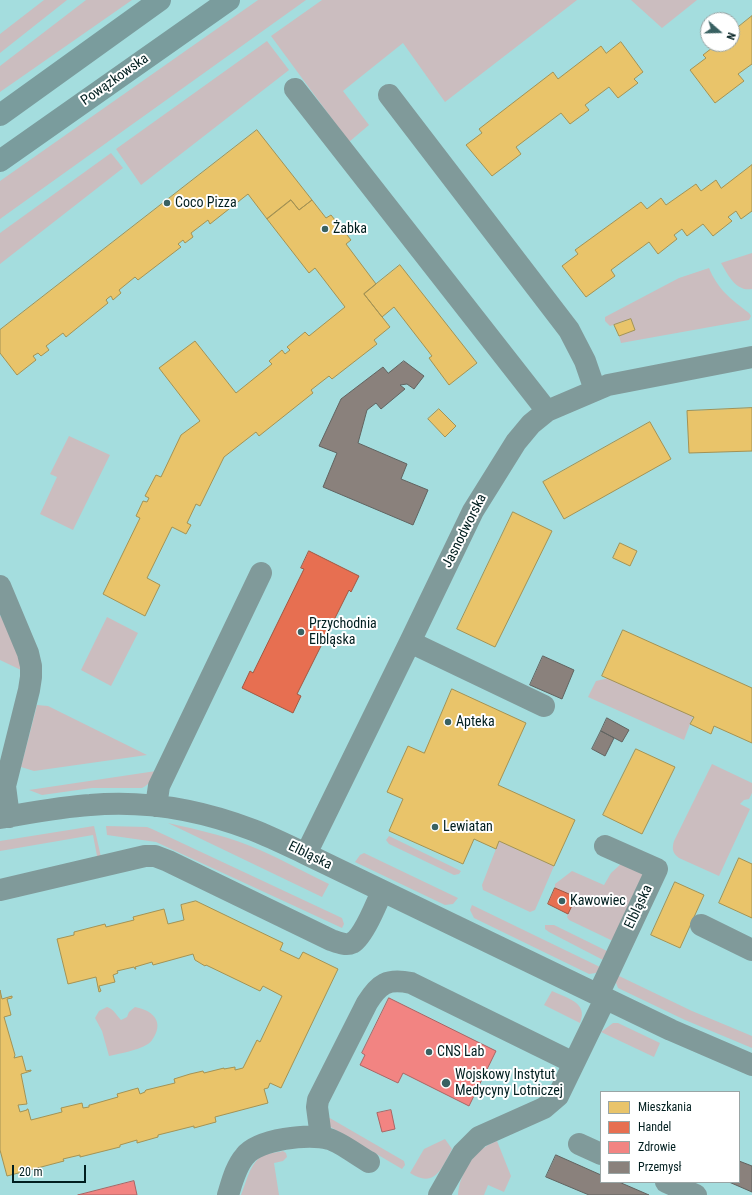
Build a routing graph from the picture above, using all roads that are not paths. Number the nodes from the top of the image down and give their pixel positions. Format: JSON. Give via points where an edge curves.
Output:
{"nodes":[{"id":1,"x":160,"y":0,"type":"edge"},
{"id":2,"x":229,"y":0,"type":"edge"},
{"id":3,"x":295,"y":89,"type":"dead end"},
{"id":4,"x":390,"y":95,"type":"dead end"},
{"id":5,"x":0,"y":115,"type":"edge"},
{"id":6,"x":0,"y":161,"type":"edge"},
{"id":7,"x":752,"y":357,"type":"edge"},
{"id":8,"x":595,"y":390,"type":"junction"},
{"id":9,"x":547,"y":411,"type":"junction"},
{"id":10,"x":261,"y":573,"type":"dead end"},
{"id":11,"x":0,"y":586,"type":"edge"},
{"id":12,"x":410,"y":642,"type":"junction"},
{"id":13,"x":544,"y":706,"type":"dead end"},
{"id":14,"x":156,"y":806,"type":"junction"},
{"id":15,"x":5,"y":818,"type":"edge"},
{"id":16,"x":605,"y":846,"type":"dead end"},
{"id":17,"x":306,"y":854,"type":"junction"},
{"id":18,"x":0,"y":890,"type":"edge"},
{"id":19,"x":382,"y":891,"type":"junction"},
{"id":20,"x":701,"y":925,"type":"dead end"},
{"id":21,"x":752,"y":950,"type":"edge"},
{"id":22,"x":602,"y":997,"type":"junction"},
{"id":23,"x":574,"y":1063,"type":"junction"},
{"id":24,"x":752,"y":1065,"type":"edge"},
{"id":25,"x":321,"y":1137,"type":"junction"},
{"id":26,"x":579,"y":1144,"type":"dead end"},
{"id":27,"x":600,"y":1154,"type":"edge"},
{"id":28,"x":369,"y":1162,"type":"dead end"},
{"id":29,"x":668,"y":1183,"type":"edge"},
{"id":30,"x":228,"y":1195,"type":"edge"},
{"id":31,"x":439,"y":1195,"type":"edge"},
{"id":32,"x":696,"y":1195,"type":"edge"}],
"edges":[{"from":1,"to":5,"type":"main road"},
{"from":2,"to":6,"type":"main road","name":"Powązkowska"},
{"from":3,"to":9,"type":"street"},
{"from":4,"to":8,"type":"street","via":[[570,330]]},
{"from":7,"to":8,"type":"street","name":"Jasnodworska","via":[[608,385]]},
{"from":8,"to":9,"type":"street","name":"Jasnodworska"},
{"from":9,"to":12,"type":"street","name":"Jasnodworska","via":[[531,424],[516,442],[473,511]]},
{"from":10,"to":14,"type":"street","via":[[161,781]]},
{"from":11,"to":15,"type":"street","via":[[31,666],[29,690],[5,786]]},
{"from":12,"to":13,"type":"street"},
{"from":12,"to":17,"type":"street","name":"Jasnodworska"},
{"from":14,"to":15,"type":"street","name":"Elbląska","via":[[90,805]]},
{"from":14,"to":17,"type":"street","name":"Elbląska","via":[[196,812],[254,830]]},
{"from":16,"to":22,"type":"street","name":"Elbląska","via":[[657,869]]},
{"from":17,"to":19,"type":"street","name":"Elbląska"},
{"from":18,"to":19,"type":"street","via":[[150,856],[168,861],[331,940],[346,944],[352,943],[366,926]]},
{"from":19,"to":22,"type":"street","name":"Elbląska"},
{"from":20,"to":21,"type":"street"},
{"from":22,"to":23,"type":"street"},
{"from":22,"to":24,"type":"street","name":"Elbląska"},
{"from":23,"to":25,"type":"street","via":[[410,983],[385,983],[375,991],[367,1003],[318,1100]]},
{"from":23,"to":31,"type":"street","via":[[558,1096],[544,1108],[479,1137],[470,1145]]},
{"from":25,"to":28,"type":"street","via":[[331,1139]]},
{"from":25,"to":30,"type":"street","via":[[269,1142],[250,1150],[238,1168]]},
{"from":26,"to":27,"type":"street"},
{"from":29,"to":32,"type":"street"}]}
